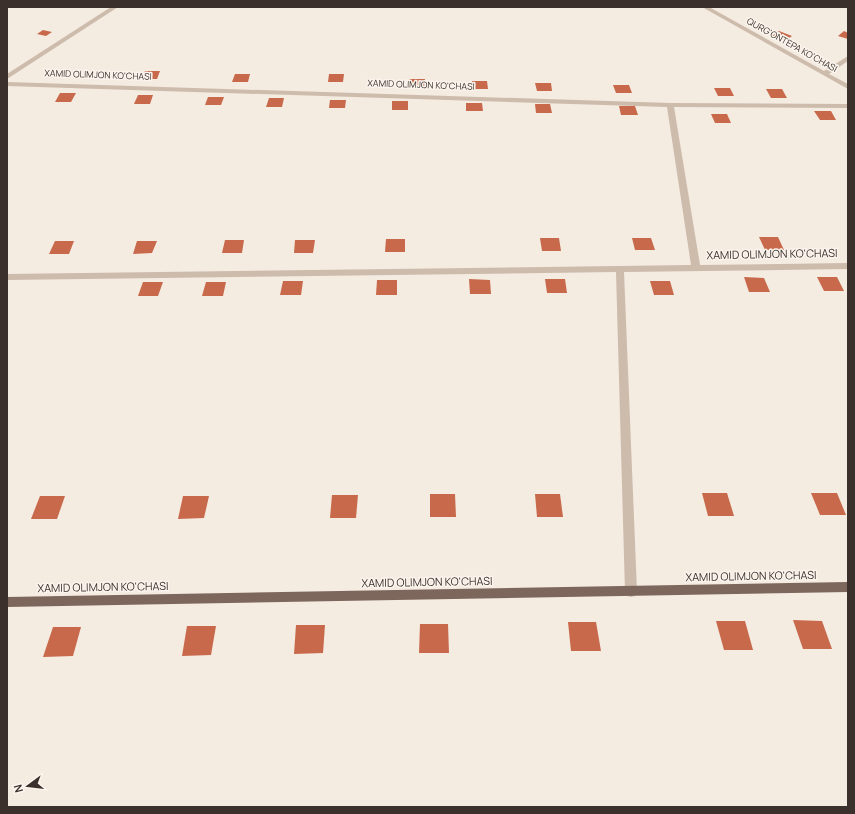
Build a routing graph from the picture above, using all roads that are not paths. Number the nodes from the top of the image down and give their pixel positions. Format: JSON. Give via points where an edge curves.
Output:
{"nodes":[{"id":1,"x":115,"y":7,"type":"edge"},
{"id":2,"x":705,"y":7,"type":"edge"},
{"id":3,"x":848,"y":58,"type":"edge"},
{"id":4,"x":824,"y":74,"type":"junction"},
{"id":5,"x":7,"y":77,"type":"edge"},
{"id":6,"x":7,"y":84,"type":"edge"},
{"id":7,"x":848,"y":87,"type":"edge"},
{"id":8,"x":670,"y":105,"type":"junction"},
{"id":9,"x":848,"y":106,"type":"edge"},
{"id":10,"x":848,"y":266,"type":"edge"},
{"id":11,"x":696,"y":268,"type":"junction"},
{"id":12,"x":620,"y":269,"type":"junction"},
{"id":13,"x":7,"y":277,"type":"edge"},
{"id":14,"x":848,"y":587,"type":"edge"},
{"id":15,"x":631,"y":592,"type":"junction"},
{"id":16,"x":7,"y":602,"type":"edge"}],
"edges":[{"from":1,"to":5,"type":"street"},
{"from":2,"to":4,"type":"street","name":"QURG'ONTEPA KO'CHASI"},
{"from":3,"to":4,"type":"street"},
{"from":4,"to":7,"type":"street","name":"QURG'ONTEPA KO'CHASI"},
{"from":6,"to":8,"type":"street","name":"XAMID OLIMJON KO'CHASI"},
{"from":8,"to":9,"type":"street"},
{"from":8,"to":11,"type":"street","name":"XAMID OLIMJON KO'CHASI"},
{"from":10,"to":11,"type":"street","name":"XAMID OLIMJON KO'CHASI"},
{"from":11,"to":12,"type":"street","name":"XAMID OLIMJON KO'CHASI"},
{"from":12,"to":13,"type":"street","name":"XAMID OLIMJON KO'CHASI"},
{"from":12,"to":15,"type":"street"},
{"from":14,"to":15,"type":"main road","name":"XAMID OLIMJON KO'CHASI"},
{"from":15,"to":16,"type":"main road","name":"XAMID OLIMJON KO'CHASI"}]}
